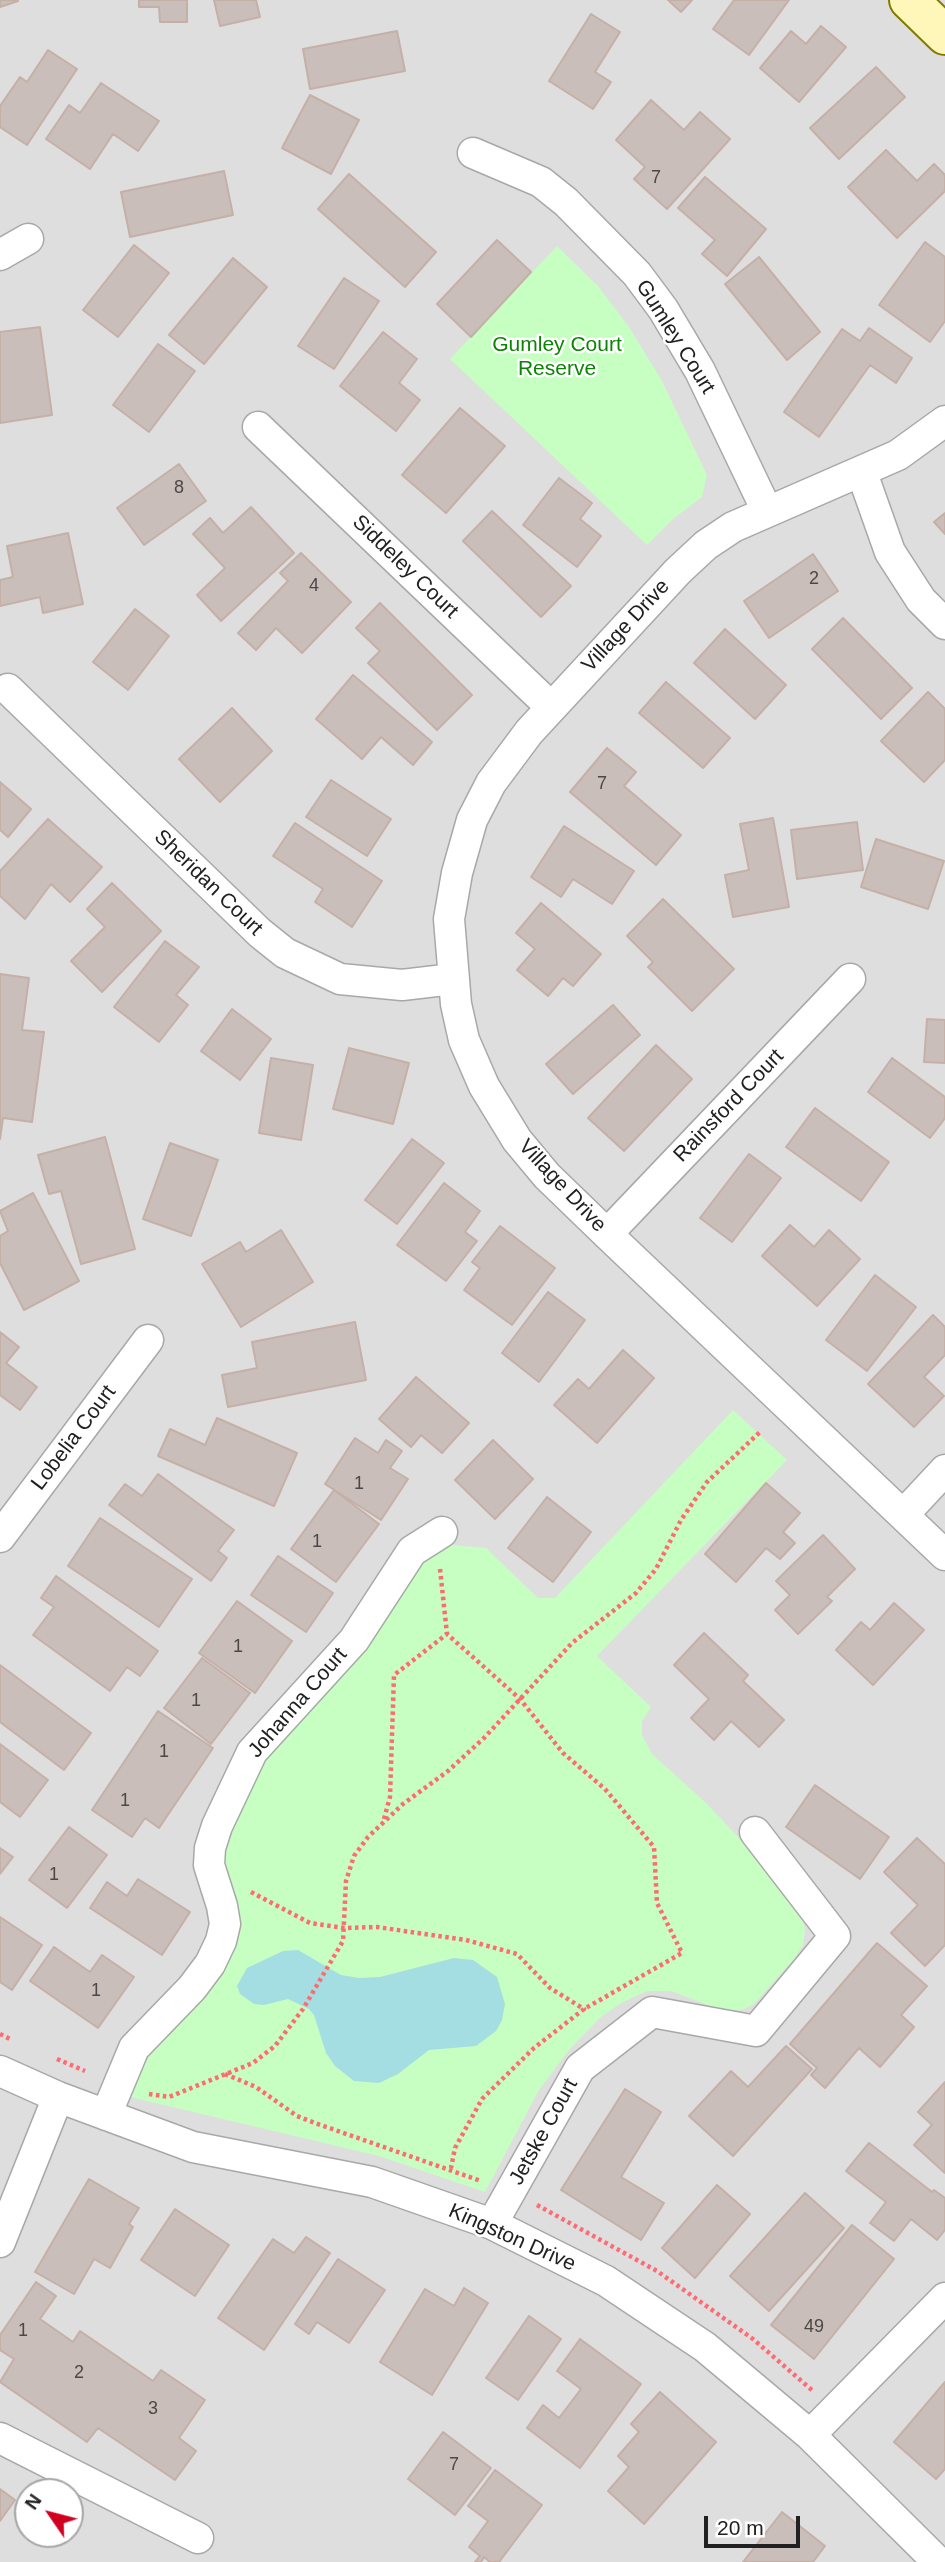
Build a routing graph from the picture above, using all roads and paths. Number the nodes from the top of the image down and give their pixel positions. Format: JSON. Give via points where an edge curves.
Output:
{"nodes":[{"id":1,"x":909,"y":0,"type":"edge"},
{"id":2,"x":945,"y":35,"type":"edge"},
{"id":3,"x":473,"y":153,"type":"dead end"},
{"id":4,"x":28,"y":239,"type":"dead end"},
{"id":5,"x":0,"y":255,"type":"edge"},
{"id":6,"x":945,"y":421,"type":"edge"},
{"id":7,"x":258,"y":427,"type":"dead end"},
{"id":8,"x":862,"y":473,"type":"junction"},
{"id":9,"x":767,"y":511,"type":"junction"},
{"id":10,"x":945,"y":624,"type":"edge"},
{"id":11,"x":8,"y":689,"type":"dead end"},
{"id":12,"x":551,"y":707,"type":"junction"},
{"id":13,"x":453,"y":979,"type":"junction"},
{"id":14,"x":850,"y":979,"type":"dead end"},
{"id":15,"x":607,"y":1234,"type":"junction"},
{"id":16,"x":148,"y":1340,"type":"dead end"},
{"id":17,"x":761,"y":1431,"type":"dead end"},
{"id":18,"x":945,"y":1470,"type":"edge"},
{"id":19,"x":903,"y":1515,"type":"junction"},
{"id":20,"x":442,"y":1532,"type":"joint"},
{"id":21,"x":0,"y":1536,"type":"edge"},
{"id":22,"x":945,"y":1555,"type":"edge"},
{"id":23,"x":447,"y":1634,"type":"junction"},
{"id":24,"x":520,"y":1699,"type":"junction"},
{"id":25,"x":384,"y":1820,"type":"junction"},
{"id":26,"x":755,"y":1832,"type":"dead end"},
{"id":27,"x":214,"y":1888,"type":"junction"},
{"id":28,"x":345,"y":1928,"type":"junction"},
{"id":29,"x":584,"y":2009,"type":"junction"},
{"id":30,"x":0,"y":2071,"type":"edge"},
{"id":31,"x":225,"y":2074,"type":"junction"},
{"id":32,"x":188,"y":2089,"type":"dead end"},
{"id":33,"x":58,"y":2097,"type":"junction"},
{"id":34,"x":106,"y":2115,"type":"junction"},
{"id":35,"x":492,"y":2224,"type":"junction"},
{"id":36,"x":0,"y":2242,"type":"edge"},
{"id":37,"x":945,"y":2298,"type":"edge"},
{"id":38,"x":810,"y":2435,"type":"junction"},
{"id":39,"x":0,"y":2438,"type":"edge"},
{"id":40,"x":198,"y":2538,"type":"dead end"},
{"id":41,"x":938,"y":2562,"type":"edge"}],
"edges":[{"from":1,"to":2,"type":"main road"},
{"from":3,"to":9,"type":"street","name":"Gumley Court","via":[[541,182],[637,274],[700,371]]},
{"from":4,"to":5,"type":"street"},
{"from":6,"to":8,"type":"street","name":"Village Drive","via":[[898,455]]},
{"from":7,"to":12,"type":"street","name":"Siddeley Court"},
{"from":8,"to":9,"type":"street","name":"Village Drive"},
{"from":8,"to":10,"type":"street","via":[[890,552],[921,600]]},
{"from":9,"to":12,"type":"street","name":"Village Drive","via":[[733,527],[688,562]]},
{"from":11,"to":13,"type":"street","name":"Sheridan Court","via":[[285,953],[350,981],[402,985]]},
{"from":12,"to":13,"type":"street","name":"Village Drive","via":[[504,763],[472,820],[449,919]]},
{"from":13,"to":15,"type":"street","name":"Village Drive","via":[[464,1040],[484,1086],[517,1140]]},
{"from":14,"to":15,"type":"street","name":"Rainsford Court"},
{"from":15,"to":19,"type":"street","name":"Village Drive"},
{"from":16,"to":21,"type":"street","name":"Lobelia Court"},
{"from":17,"to":24,"type":"path","via":[[707,1482],[656,1569],[636,1592],[572,1643]]},
{"from":18,"to":19,"type":"street"},
{"from":19,"to":22,"type":"street","name":"Village Drive"},
{"from":20,"to":23,"type":"path","via":[[439,1556]]},
{"from":20,"to":27,"type":"street","name":"Johanna Court","via":[[412,1551],[354,1640],[252,1752],[217,1826],[209,1865]]},
{"from":23,"to":24,"type":"path"},
{"from":23,"to":25,"type":"path","via":[[394,1675],[390,1797]]},
{"from":24,"to":25,"type":"path","via":[[448,1771]]},
{"from":24,"to":29,"type":"path","via":[[563,1753],[606,1790],[654,1847],[657,1903],[682,1953]]},
{"from":25,"to":28,"type":"path","via":[[354,1856],[346,1881]]},
{"from":26,"to":35,"type":"street","name":"Jetske Court","via":[[835,1936],[756,2031],[652,2012],[580,2068]]},
{"from":27,"to":28,"type":"path","via":[[238,1887],[310,1923]]},
{"from":27,"to":34,"type":"street","name":"Johanna Court","via":[[225,1924],[210,1964],[134,2048]]},
{"from":28,"to":29,"type":"path","via":[[377,1927],[466,1940],[517,1954],[550,1988]]},
{"from":28,"to":31,"type":"path","via":[[329,1966],[275,2046],[253,2063]]},
{"from":29,"to":31,"type":"path","via":[[534,2048],[482,2099],[455,2148],[451,2168],[297,2116],[256,2087]]},
{"from":30,"to":33,"type":"street","name":"Kingston Drive"},
{"from":31,"to":32,"type":"path"},
{"from":33,"to":34,"type":"street","name":"Kingston Drive"},
{"from":33,"to":36,"type":"street"},
{"from":34,"to":35,"type":"street","name":"Kingston Drive","via":[[193,2147],[372,2182]]},
{"from":35,"to":38,"type":"street","name":"Kingston Drive","via":[[606,2281],[705,2347]]},
{"from":37,"to":38,"type":"street"},
{"from":38,"to":41,"type":"street","name":"Kingston Drive"},
{"from":39,"to":40,"type":"street"}]}
